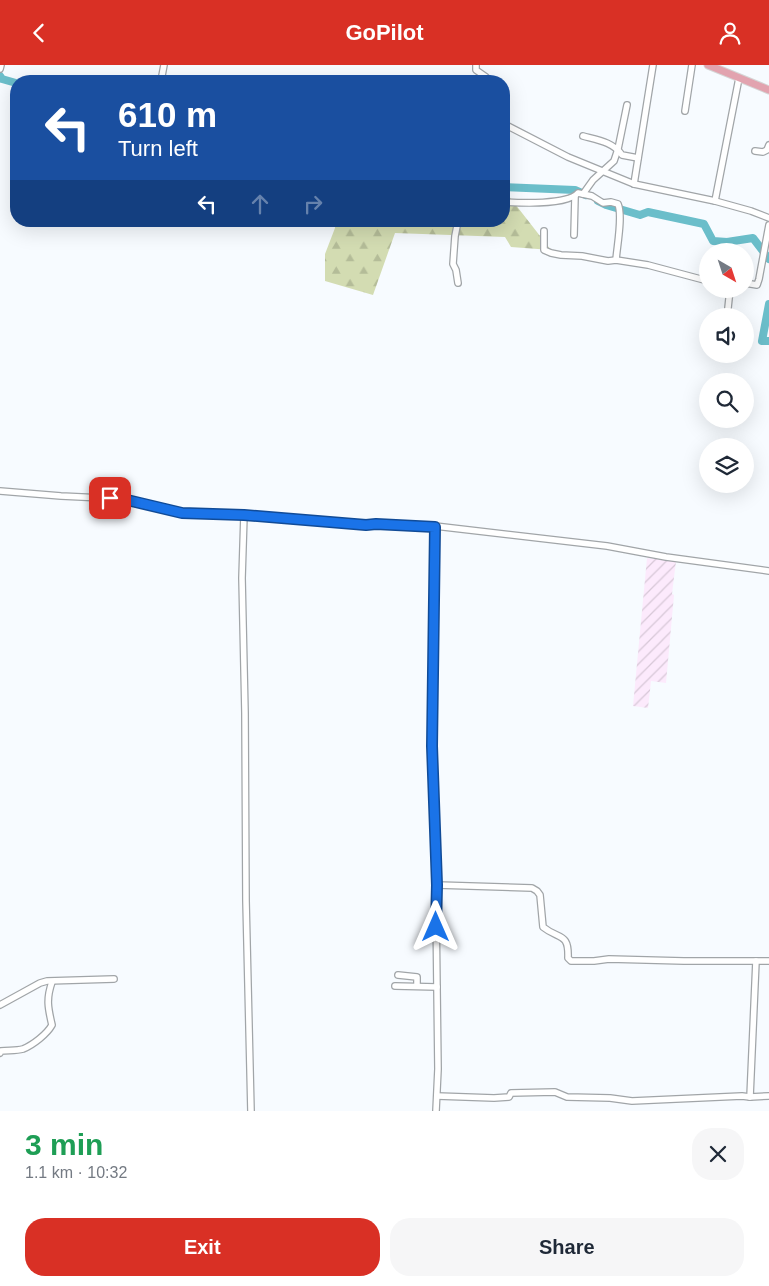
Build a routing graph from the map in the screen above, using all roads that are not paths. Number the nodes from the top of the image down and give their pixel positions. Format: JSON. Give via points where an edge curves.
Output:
{"nodes":[{"id":1,"x":1,"y":65,"type":"edge"},
{"id":2,"x":476,"y":65,"type":"edge"},
{"id":3,"x":653,"y":65,"type":"edge"},
{"id":4,"x":692,"y":65,"type":"edge"},
{"id":5,"x":708,"y":65,"type":"edge"},
{"id":6,"x":0,"y":69,"type":"edge"},
{"id":7,"x":483,"y":75,"type":"edge"},
{"id":8,"x":739,"y":78,"type":"junction"},
{"id":9,"x":769,"y":90,"type":"edge"},
{"id":10,"x":627,"y":105,"type":"dead end"},
{"id":11,"x":685,"y":111,"type":"dead end"},
{"id":12,"x":510,"y":127,"type":"edge"},
{"id":13,"x":584,"y":136,"type":"dead end"},
{"id":14,"x":769,"y":145,"type":"edge"},
{"id":15,"x":618,"y":149,"type":"junction"},
{"id":16,"x":755,"y":151,"type":"dead end"},
{"id":17,"x":638,"y":158,"type":"junction"},
{"id":18,"x":603,"y":171,"type":"junction"},
{"id":19,"x":634,"y":183,"type":"junction"},
{"id":20,"x":579,"y":195,"type":"junction"},
{"id":21,"x":715,"y":201,"type":"junction"},
{"id":22,"x":510,"y":202,"type":"edge"},
{"id":23,"x":769,"y":217,"type":"edge"},
{"id":24,"x":769,"y":225,"type":"edge"},
{"id":25,"x":457,"y":227,"type":"edge"},
{"id":26,"x":544,"y":231,"type":"dead end"},
{"id":27,"x":574,"y":235,"type":"dead end"},
{"id":28,"x":616,"y":260,"type":"junction"},
{"id":29,"x":699,"y":279,"type":"edge"},
{"id":30,"x":458,"y":283,"type":"dead end"},
{"id":31,"x":754,"y":284,"type":"edge"},
{"id":32,"x":729,"y":298,"type":"edge"},
{"id":33,"x":728,"y":307,"type":"dead end"},
{"id":34,"x":0,"y":491,"type":"edge"},
{"id":35,"x":244,"y":515,"type":"junction"},
{"id":36,"x":435,"y":527,"type":"junction"},
{"id":37,"x":769,"y":571,"type":"edge"},
{"id":38,"x":437,"y":885,"type":"junction"},
{"id":39,"x":756,"y":961,"type":"junction"},
{"id":40,"x":769,"y":961,"type":"edge"},
{"id":41,"x":398,"y":975,"type":"dead end"},
{"id":42,"x":114,"y":979,"type":"dead end"},
{"id":43,"x":52,"y":982,"type":"junction"},
{"id":44,"x":416,"y":985,"type":"junction"},
{"id":45,"x":395,"y":986,"type":"dead end"},
{"id":46,"x":437,"y":987,"type":"junction"},
{"id":47,"x":0,"y":1005,"type":"edge"},
{"id":48,"x":0,"y":1053,"type":"edge"},
{"id":49,"x":769,"y":1096,"type":"edge"},
{"id":50,"x":437,"y":1097,"type":"junction"},
{"id":51,"x":750,"y":1097,"type":"junction"},
{"id":52,"x":251,"y":1111,"type":"edge"},
{"id":53,"x":436,"y":1111,"type":"edge"}],
"edges":[{"from":1,"to":6,"type":"street"},
{"from":2,"to":7,"type":"street","via":[[476,70]]},
{"from":3,"to":17,"type":"street"},
{"from":4,"to":11,"type":"street"},
{"from":5,"to":8,"type":"main road"},
{"from":8,"to":9,"type":"main road"},
{"from":8,"to":21,"type":"street"},
{"from":10,"to":15,"type":"street"},
{"from":12,"to":18,"type":"street"},
{"from":13,"to":15,"type":"street"},
{"from":14,"to":16,"type":"street","via":[[763,152]]},
{"from":15,"to":17,"type":"street","via":[[622,155]]},
{"from":15,"to":18,"type":"street","via":[[614,161]]},
{"from":17,"to":19,"type":"street"},
{"from":18,"to":19,"type":"street"},
{"from":18,"to":20,"type":"street"},
{"from":19,"to":21,"type":"street"},
{"from":20,"to":22,"type":"street","via":[[560,201]]},
{"from":20,"to":27,"type":"street"},
{"from":20,"to":28,"type":"street","via":[[618,204]]},
{"from":21,"to":23,"type":"street"},
{"from":24,"to":31,"type":"street","via":[[759,279],[757,285]]},
{"from":25,"to":30,"type":"street","via":[[454,264]]},
{"from":26,"to":28,"type":"street","via":[[544,250],[551,253]]},
{"from":28,"to":29,"type":"street"},
{"from":32,"to":33,"type":"street"},
{"from":34,"to":35,"type":"street","via":[[123,499],[182,513]]},
{"from":35,"to":36,"type":"street"},
{"from":35,"to":52,"type":"street","via":[[242,579]]},
{"from":36,"to":37,"type":"street","via":[[607,546]]},
{"from":36,"to":38,"type":"street","via":[[432,746]]},
{"from":38,"to":39,"type":"street","via":[[532,888],[540,895],[543,927],[566,940],[571,961]]},
{"from":38,"to":46,"type":"street"},
{"from":39,"to":40,"type":"street"},
{"from":39,"to":51,"type":"street"},
{"from":41,"to":44,"type":"street","via":[[417,977]]},
{"from":42,"to":43,"type":"street"},
{"from":43,"to":47,"type":"street","via":[[40,983]]},
{"from":43,"to":48,"type":"street","via":[[47,999],[50,1029],[23,1049]]},
{"from":44,"to":45,"type":"street"},
{"from":44,"to":46,"type":"street"},
{"from":46,"to":50,"type":"street"},
{"from":49,"to":51,"type":"street"},
{"from":50,"to":51,"type":"street","via":[[494,1098],[509,1097],[511,1093],[555,1093],[567,1097],[632,1101]]},
{"from":50,"to":53,"type":"street"}]}
